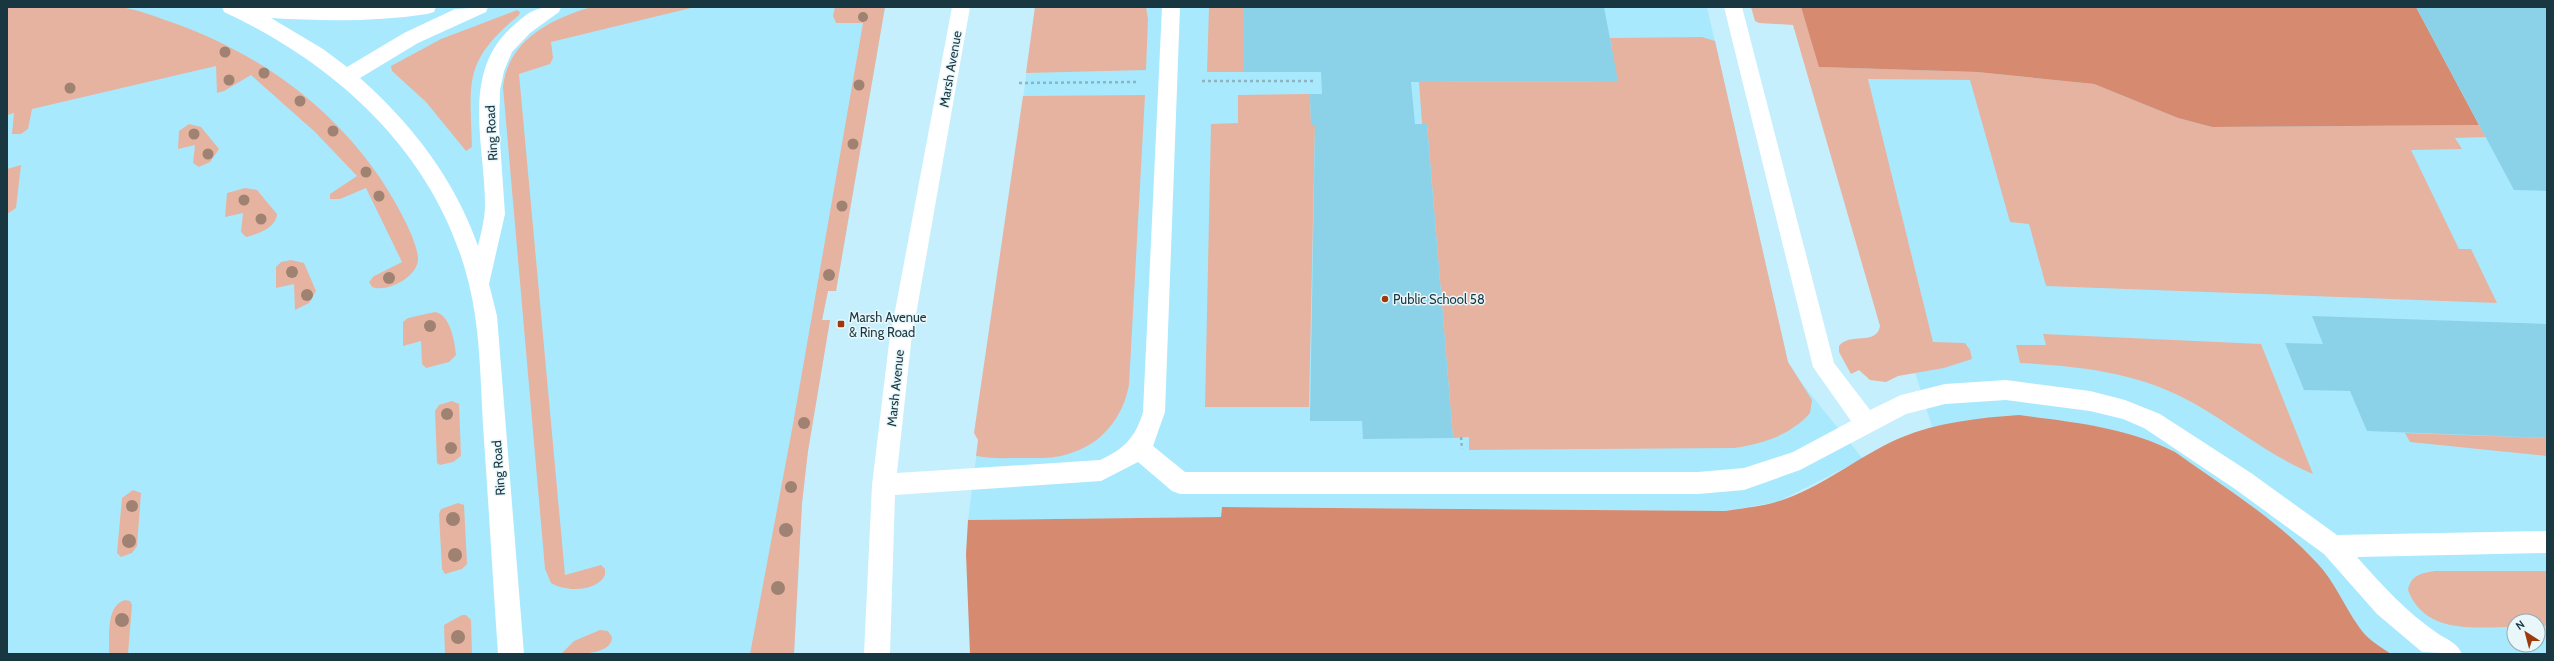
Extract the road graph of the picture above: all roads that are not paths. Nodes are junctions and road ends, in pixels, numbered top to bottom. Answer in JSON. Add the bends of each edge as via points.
{"nodes":[{"id":1,"x":426,"y":7,"type":"edge"},
{"id":2,"x":479,"y":7,"type":"edge"},
{"id":3,"x":552,"y":7,"type":"edge"},
{"id":4,"x":961,"y":7,"type":"edge"},
{"id":5,"x":1171,"y":7,"type":"edge"},
{"id":6,"x":1733,"y":7,"type":"edge"},
{"id":7,"x":232,"y":8,"type":"edge"},
{"id":8,"x":347,"y":77,"type":"junction"},
{"id":9,"x":479,"y":283,"type":"junction"},
{"id":10,"x":1866,"y":422,"type":"junction"},
{"id":11,"x":1138,"y":448,"type":"junction"},
{"id":12,"x":884,"y":485,"type":"junction"},
{"id":13,"x":2547,"y":542,"type":"edge"},
{"id":14,"x":2333,"y":546,"type":"junction"},
{"id":15,"x":511,"y":654,"type":"edge"},
{"id":16,"x":877,"y":654,"type":"edge"},
{"id":17,"x":2449,"y":654,"type":"edge"}],
"edges":[{"from":1,"to":7,"type":"street","name":"Ring Road","via":[[396,13],[343,15]]},
{"from":2,"to":8,"type":"street","via":[[441,21],[396,44]]},
{"from":3,"to":9,"type":"street","name":"Ring Road","via":[[515,36],[501,54],[492,78],[489,99],[495,206]]},
{"from":4,"to":12,"type":"street","name":"Marsh Avenue","via":[[900,343]]},
{"from":5,"to":11,"type":"street","via":[[1154,412],[1150,432]]},
{"from":6,"to":10,"type":"street","via":[[1824,367]]},
{"from":7,"to":8,"type":"street","name":"Ring Road","via":[[300,42]]},
{"from":8,"to":9,"type":"street","name":"Ring Road","via":[[410,142],[447,197]]},
{"from":9,"to":15,"type":"street","name":"Ring Road","via":[[486,316],[491,369]]},
{"from":10,"to":11,"type":"street","via":[[1800,460],[1744,479],[1698,483],[1180,483]]},
{"from":10,"to":14,"type":"street","via":[[1901,405],[1945,394],[2000,389],[2090,401],[2125,410],[2152,421],[2243,481]]},
{"from":11,"to":12,"type":"street","via":[[1122,462],[1101,470]]},
{"from":12,"to":16,"type":"street","name":"Marsh Avenue"},
{"from":13,"to":14,"type":"street"},
{"from":14,"to":17,"type":"street","via":[[2410,631]]}]}
